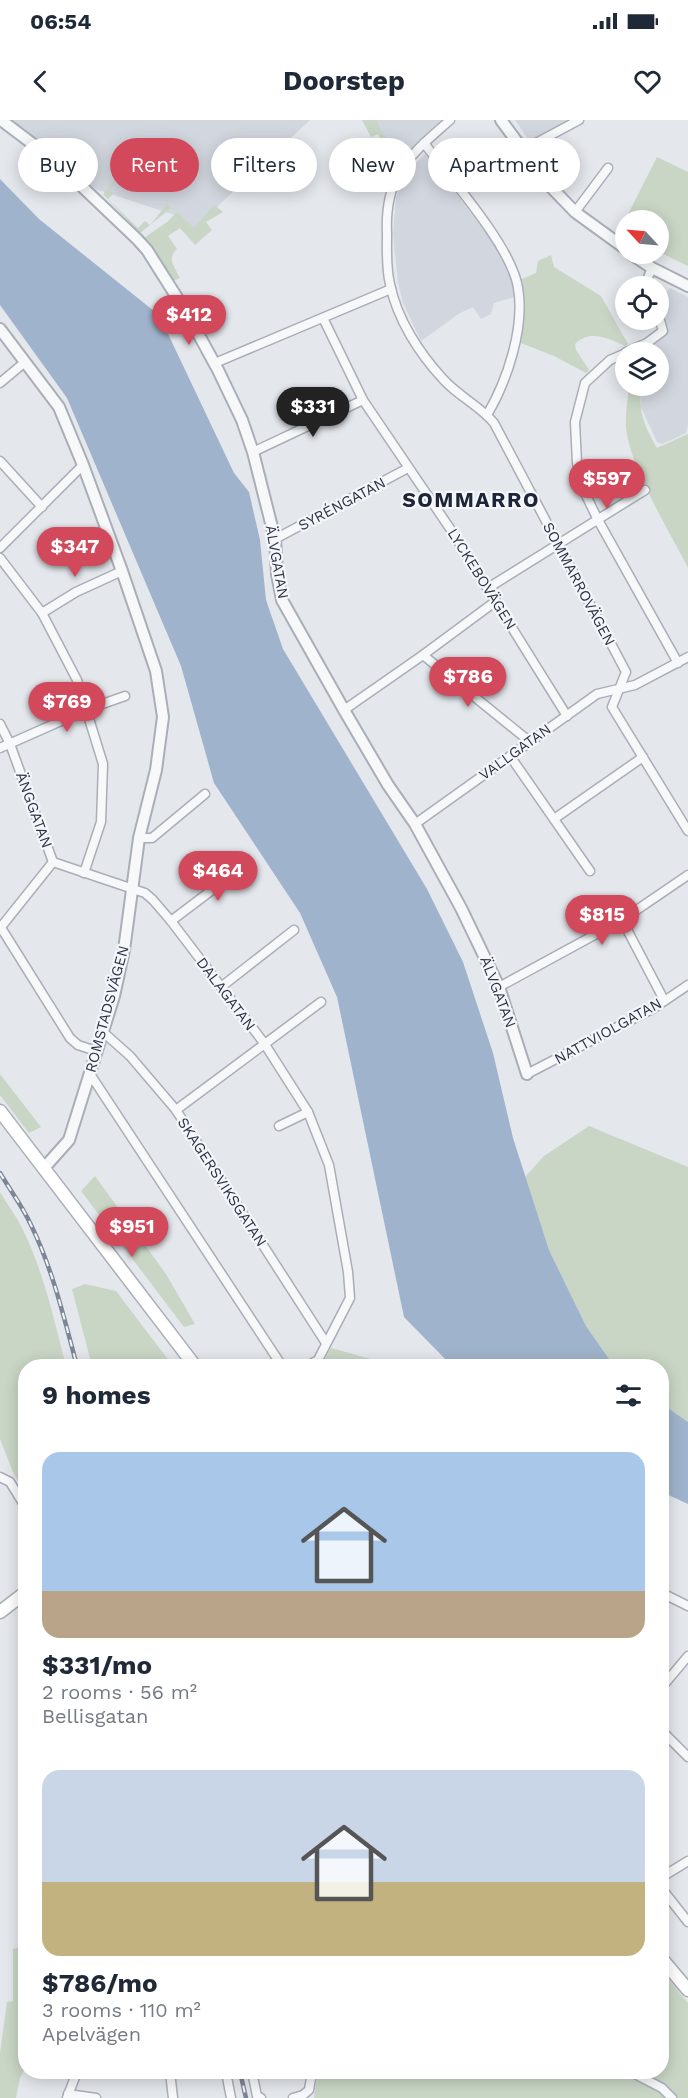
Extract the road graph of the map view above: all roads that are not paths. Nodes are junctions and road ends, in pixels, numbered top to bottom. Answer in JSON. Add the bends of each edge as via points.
{"nodes":[{"id":1,"x":1,"y":120,"type":"edge"},
{"id":2,"x":450,"y":120,"type":"edge"},
{"id":3,"x":501,"y":120,"type":"edge"},
{"id":4,"x":579,"y":120,"type":"edge"},
{"id":5,"x":514,"y":138,"type":"edge"},
{"id":6,"x":545,"y":138,"type":"edge"},
{"id":7,"x":424,"y":143,"type":"junction"},
{"id":8,"x":608,"y":168,"type":"dead end"},
{"id":9,"x":556,"y":192,"type":"edge"},
{"id":10,"x":575,"y":212,"type":"junction"},
{"id":11,"x":615,"y":241,"type":"edge"},
{"id":12,"x":645,"y":264,"type":"edge"},
{"id":13,"x":651,"y":268,"type":"junction"},
{"id":14,"x":648,"y":276,"type":"edge"},
{"id":15,"x":688,"y":286,"type":"edge"},
{"id":16,"x":391,"y":289,"type":"junction"},
{"id":17,"x":323,"y":318,"type":"junction"},
{"id":18,"x":0,"y":329,"type":"edge"},
{"id":19,"x":663,"y":330,"type":"edge"},
{"id":20,"x":648,"y":342,"type":"edge"},
{"id":21,"x":615,"y":358,"type":"edge"},
{"id":22,"x":25,"y":362,"type":"junction"},
{"id":23,"x":215,"y":363,"type":"junction"},
{"id":24,"x":0,"y":383,"type":"edge"},
{"id":25,"x":363,"y":400,"type":"junction"},
{"id":26,"x":487,"y":415,"type":"junction"},
{"id":27,"x":253,"y":452,"type":"junction"},
{"id":28,"x":0,"y":461,"type":"edge"},
{"id":29,"x":83,"y":465,"type":"junction"},
{"id":30,"x":408,"y":468,"type":"junction"},
{"id":31,"x":645,"y":490,"type":"dead end"},
{"id":32,"x":42,"y":507,"type":"junction"},
{"id":33,"x":598,"y":520,"type":"junction"},
{"id":34,"x":275,"y":539,"type":"junction"},
{"id":35,"x":558,"y":545,"type":"junction"},
{"id":36,"x":0,"y":548,"type":"edge"},
{"id":37,"x":0,"y":558,"type":"edge"},
{"id":38,"x":122,"y":571,"type":"junction"},
{"id":39,"x":488,"y":588,"type":"junction"},
{"id":40,"x":496,"y":601,"type":"junction"},
{"id":41,"x":42,"y":613,"type":"junction"},
{"id":42,"x":423,"y":655,"type":"junction"},
{"id":43,"x":688,"y":657,"type":"edge"},
{"id":44,"x":678,"y":663,"type":"junction"},
{"id":45,"x":620,"y":688,"type":"junction"},
{"id":46,"x":125,"y":696,"type":"dead end"},
{"id":47,"x":88,"y":710,"type":"junction"},
{"id":48,"x":344,"y":710,"type":"junction"},
{"id":49,"x":567,"y":716,"type":"junction"},
{"id":50,"x":0,"y":724,"type":"edge"},
{"id":51,"x":529,"y":741,"type":"junction"},
{"id":52,"x":10,"y":744,"type":"junction"},
{"id":53,"x":0,"y":748,"type":"edge"},
{"id":54,"x":510,"y":756,"type":"junction"},
{"id":55,"x":643,"y":757,"type":"junction"},
{"id":56,"x":205,"y":794,"type":"dead end"},
{"id":57,"x":554,"y":819,"type":"junction"},
{"id":58,"x":415,"y":824,"type":"junction"},
{"id":59,"x":688,"y":831,"type":"edge"},
{"id":60,"x":139,"y":838,"type":"junction"},
{"id":61,"x":53,"y":862,"type":"junction"},
{"id":62,"x":249,"y":862,"type":"dead end"},
{"id":63,"x":590,"y":871,"type":"dead end"},
{"id":64,"x":84,"y":873,"type":"junction"},
{"id":65,"x":688,"y":875,"type":"edge"},
{"id":66,"x":131,"y":890,"type":"junction"},
{"id":67,"x":622,"y":920,"type":"junction"},
{"id":68,"x":171,"y":921,"type":"junction"},
{"id":69,"x":1,"y":926,"type":"edge"},
{"id":70,"x":294,"y":930,"type":"dead end"},
{"id":71,"x":688,"y":985,"type":"edge"},
{"id":72,"x":221,"y":987,"type":"junction"},
{"id":73,"x":499,"y":987,"type":"junction"},
{"id":74,"x":664,"y":1000,"type":"junction"},
{"id":75,"x":321,"y":1002,"type":"dead end"},
{"id":76,"x":103,"y":1032,"type":"junction"},
{"id":77,"x":264,"y":1043,"type":"junction"},
{"id":78,"x":96,"y":1051,"type":"junction"},
{"id":79,"x":90,"y":1074,"type":"junction"},
{"id":80,"x":527,"y":1074,"type":"joint"},
{"id":81,"x":176,"y":1110,"type":"junction"},
{"id":82,"x":0,"y":1111,"type":"edge"},
{"id":83,"x":308,"y":1112,"type":"junction"},
{"id":84,"x":279,"y":1126,"type":"dead end"},
{"id":85,"x":44,"y":1168,"type":"junction"},
{"id":86,"x":326,"y":1343,"type":"junction"},
{"id":87,"x":190,"y":1359,"type":"edge"},
{"id":88,"x":277,"y":1359,"type":"edge"},
{"id":89,"x":318,"y":1359,"type":"edge"},
{"id":90,"x":0,"y":1477,"type":"edge"},
{"id":91,"x":18,"y":1495,"type":"edge"},
{"id":92,"x":669,"y":1596,"type":"edge"},
{"id":93,"x":18,"y":1598,"type":"edge"},
{"id":94,"x":688,"y":1606,"type":"edge"},
{"id":95,"x":0,"y":1612,"type":"edge"},
{"id":96,"x":688,"y":1656,"type":"edge"},
{"id":97,"x":669,"y":1679,"type":"edge"},
{"id":98,"x":669,"y":1738,"type":"edge"},
{"id":99,"x":688,"y":1757,"type":"edge"},
{"id":100,"x":688,"y":1861,"type":"edge"},
{"id":101,"x":669,"y":1873,"type":"edge"},
{"id":102,"x":669,"y":1898,"type":"edge"},
{"id":103,"x":688,"y":1922,"type":"edge"},
{"id":104,"x":669,"y":1968,"type":"edge"},
{"id":105,"x":688,"y":1990,"type":"edge"},
{"id":106,"x":74,"y":2079,"type":"edge"},
{"id":107,"x":171,"y":2079,"type":"edge"},
{"id":108,"x":227,"y":2079,"type":"edge"},
{"id":109,"x":253,"y":2079,"type":"edge"},
{"id":110,"x":311,"y":2079,"type":"edge"},
{"id":111,"x":645,"y":2079,"type":"edge"},
{"id":112,"x":68,"y":2096,"type":"edge"},
{"id":113,"x":96,"y":2098,"type":"edge"},
{"id":114,"x":173,"y":2098,"type":"edge"},
{"id":115,"x":231,"y":2098,"type":"edge"},
{"id":116,"x":261,"y":2098,"type":"edge"},
{"id":117,"x":292,"y":2098,"type":"edge"},
{"id":118,"x":672,"y":2098,"type":"edge"}],
"edges":[{"from":1,"to":23,"type":"street","name":"ÄLVGATAN","via":[[54,160],[142,244]]},
{"from":2,"to":7,"type":"street","name":"SOMMARROVÄGEN"},
{"from":3,"to":5,"type":"street"},
{"from":4,"to":6,"type":"street"},
{"from":7,"to":16,"type":"street","name":"SOMMARROVÄGEN","via":[[398,174],[390,196],[386,221]]},
{"from":7,"to":26,"type":"street","via":[[504,251],[518,288],[511,366]]},
{"from":8,"to":10,"type":"street"},
{"from":9,"to":10,"type":"street"},
{"from":10,"to":11,"type":"street"},
{"from":12,"to":13,"type":"street"},
{"from":13,"to":14,"type":"street"},
{"from":13,"to":15,"type":"street"},
{"from":16,"to":17,"type":"street"},
{"from":16,"to":26,"type":"street","name":"SOMMARROVÄGEN","via":[[402,319],[427,360],[443,380]]},
{"from":17,"to":23,"type":"street"},
{"from":17,"to":25,"type":"street","name":"LYCKEBOVÄGEN"},
{"from":18,"to":22,"type":"street","name":"ROMSTADSVÄGEN"},
{"from":19,"to":20,"type":"street"},
{"from":21,"to":33,"type":"street","via":[[585,383],[575,422],[577,463],[584,491]]},
{"from":22,"to":24,"type":"street"},
{"from":22,"to":29,"type":"street","name":"ROMSTADSVÄGEN","via":[[59,407]]},
{"from":23,"to":27,"type":"street","name":"ÄLVGATAN"},
{"from":25,"to":27,"type":"street"},
{"from":25,"to":30,"type":"street","name":"LYCKEBOVÄGEN"},
{"from":26,"to":35,"type":"street","name":"SOMMARROVÄGEN"},
{"from":27,"to":34,"type":"street","name":"ÄLVGATAN"},
{"from":28,"to":32,"type":"street"},
{"from":29,"to":32,"type":"street"},
{"from":29,"to":38,"type":"street","name":"ROMSTADSVÄGEN"},
{"from":30,"to":34,"type":"street","name":"SYRÉNGATAN"},
{"from":30,"to":39,"type":"street","name":"LYCKEBOVÄGEN"},
{"from":31,"to":33,"type":"street"},
{"from":32,"to":36,"type":"street"},
{"from":33,"to":35,"type":"street"},
{"from":33,"to":44,"type":"street"},
{"from":34,"to":48,"type":"street","name":"ÄLVGATAN","via":[[282,600]]},
{"from":35,"to":39,"type":"street"},
{"from":35,"to":45,"type":"street","name":"SOMMARROVÄGEN","via":[[626,672]]},
{"from":37,"to":41,"type":"street"},
{"from":38,"to":41,"type":"street"},
{"from":38,"to":60,"type":"street","name":"ROMSTADSVÄGEN","via":[[156,671],[163,717],[156,770]]},
{"from":39,"to":40,"type":"street","name":"LYCKEBOVÄGEN"},
{"from":40,"to":42,"type":"street"},
{"from":40,"to":49,"type":"street","name":"LYCKEBOVÄGEN"},
{"from":41,"to":47,"type":"street"},
{"from":42,"to":48,"type":"street"},
{"from":42,"to":51,"type":"street"},
{"from":43,"to":44,"type":"street","name":"VALLGATAN"},
{"from":44,"to":45,"type":"street","name":"VALLGATAN","via":[[635,685]]},
{"from":45,"to":49,"type":"street","name":"VALLGATAN","via":[[597,694]]},
{"from":45,"to":55,"type":"street","name":"SOMMARROVÄGEN","via":[[612,707]]},
{"from":46,"to":47,"type":"street"},
{"from":47,"to":52,"type":"street"},
{"from":47,"to":64,"type":"street","via":[[103,764],[101,822]]},
{"from":48,"to":58,"type":"street","name":"ÄLVGATAN"},
{"from":49,"to":51,"type":"street","name":"VALLGATAN"},
{"from":50,"to":52,"type":"street","name":"ÄNGGATAN"},
{"from":51,"to":54,"type":"street","name":"VALLGATAN"},
{"from":52,"to":53,"type":"street"},
{"from":52,"to":61,"type":"street","name":"ÄNGGATAN"},
{"from":54,"to":57,"type":"street"},
{"from":54,"to":58,"type":"street","name":"VALLGATAN"},
{"from":55,"to":57,"type":"street"},
{"from":55,"to":59,"type":"street","name":"SOMMARROVÄGEN"},
{"from":56,"to":60,"type":"street","via":[[152,838]]},
{"from":57,"to":63,"type":"street"},
{"from":58,"to":73,"type":"street","name":"ÄLVGATAN"},
{"from":60,"to":66,"type":"street","name":"ROMSTADSVÄGEN"},
{"from":61,"to":64,"type":"street","name":"DALAGATAN"},
{"from":61,"to":69,"type":"street"},
{"from":62,"to":68,"type":"street"},
{"from":64,"to":66,"type":"street","name":"DALAGATAN"},
{"from":65,"to":67,"type":"street"},
{"from":66,"to":68,"type":"street","name":"DALAGATAN","via":[[145,893]]},
{"from":66,"to":76,"type":"street","name":"ROMSTADSVÄGEN","via":[[124,950]]},
{"from":67,"to":73,"type":"street"},
{"from":67,"to":74,"type":"street"},
{"from":68,"to":72,"type":"street","name":"DALAGATAN"},
{"from":69,"to":78,"type":"street","via":[[70,1038]]},
{"from":70,"to":72,"type":"street"},
{"from":71,"to":74,"type":"street","name":"NATTVIOLGATAN"},
{"from":72,"to":77,"type":"street","name":"DALAGATAN"},
{"from":73,"to":80,"type":"street","name":"ÄLVGATAN"},
{"from":74,"to":80,"type":"street","name":"NATTVIOLGATAN"},
{"from":75,"to":77,"type":"street"},
{"from":76,"to":78,"type":"street","name":"ROMSTADSVÄGEN"},
{"from":76,"to":81,"type":"street","name":"SKAGERSVIKSGATAN","via":[[130,1056]]},
{"from":77,"to":81,"type":"street"},
{"from":77,"to":83,"type":"street","name":"DALAGATAN"},
{"from":78,"to":79,"type":"street","name":"ROMSTADSVÄGEN"},
{"from":79,"to":85,"type":"street","name":"ROMSTADSVÄGEN","via":[[69,1140]]},
{"from":79,"to":88,"type":"street"},
{"from":81,"to":86,"type":"street","name":"SKAGERSVIKSGATAN"},
{"from":82,"to":85,"type":"main road"},
{"from":83,"to":84,"type":"street"},
{"from":83,"to":86,"type":"street","name":"DALAGATAN","via":[[329,1166],[348,1272],[350,1298]]},
{"from":85,"to":87,"type":"main road"},
{"from":86,"to":89,"type":"street","name":"DALAGATAN"},
{"from":90,"to":91,"type":"street","via":[[10,1482]]},
{"from":92,"to":94,"type":"street"},
{"from":93,"to":95,"type":"main road"},
{"from":96,"to":97,"type":"street"},
{"from":98,"to":99,"type":"street"},
{"from":100,"to":101,"type":"street"},
{"from":102,"to":103,"type":"street"},
{"from":104,"to":105,"type":"main road"},
{"from":106,"to":112,"type":"street"},
{"from":107,"to":114,"type":"street"},
{"from":108,"to":115,"type":"street"},
{"from":109,"to":116,"type":"street"},
{"from":110,"to":117,"type":"street","via":[[309,2090]]},
{"from":111,"to":118,"type":"street"},
{"from":112,"to":113,"type":"street"}]}
